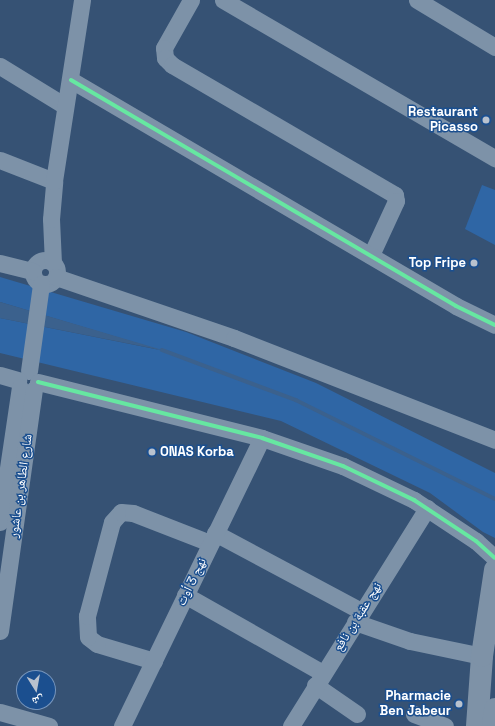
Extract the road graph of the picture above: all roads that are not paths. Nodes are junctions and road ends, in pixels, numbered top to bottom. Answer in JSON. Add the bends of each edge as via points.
{"nodes":[{"id":1,"x":82,"y":0,"type":"edge"},
{"id":2,"x":191,"y":0,"type":"edge"},
{"id":3,"x":223,"y":0,"type":"edge"},
{"id":4,"x":417,"y":0,"type":"edge"},
{"id":5,"x":495,"y":47,"type":"edge"},
{"id":6,"x":0,"y":66,"type":"edge"},
{"id":7,"x":71,"y":80,"type":"junction"},
{"id":8,"x":65,"y":106,"type":"junction"},
{"id":9,"x":495,"y":158,"type":"edge"},
{"id":10,"x":0,"y":160,"type":"edge"},
{"id":11,"x":54,"y":180,"type":"junction"},
{"id":12,"x":371,"y":255,"type":"junction"},
{"id":13,"x":0,"y":263,"type":"edge"},
{"id":14,"x":44,"y":274,"type":"junction"},
{"id":15,"x":495,"y":325,"type":"edge"},
{"id":16,"x":0,"y":375,"type":"edge"},
{"id":17,"x":28,"y":379,"type":"junction"},
{"id":18,"x":262,"y":438,"type":"junction"},
{"id":19,"x":495,"y":440,"type":"edge"},
{"id":20,"x":427,"y":508,"type":"junction"},
{"id":21,"x":0,"y":522,"type":"edge"},
{"id":22,"x":212,"y":538,"type":"junction"},
{"id":23,"x":495,"y":558,"type":"edge"},
{"id":24,"x":495,"y":570,"type":"edge"},
{"id":25,"x":185,"y":595,"type":"junction"},
{"id":26,"x":358,"y":616,"type":"junction"},
{"id":27,"x":0,"y":631,"type":"edge"},
{"id":28,"x":482,"y":656,"type":"junction"},
{"id":29,"x":154,"y":661,"type":"junction"},
{"id":30,"x":319,"y":679,"type":"junction"},
{"id":31,"x":495,"y":708,"type":"edge"},
{"id":32,"x":0,"y":712,"type":"edge"},
{"id":33,"x":357,"y":714,"type":"dead end"},
{"id":34,"x":414,"y":714,"type":"dead end"},
{"id":35,"x":49,"y":726,"type":"edge"},
{"id":36,"x":122,"y":726,"type":"edge"},
{"id":37,"x":290,"y":726,"type":"edge"},
{"id":38,"x":445,"y":726,"type":"edge"},
{"id":39,"x":477,"y":726,"type":"edge"},
{"id":40,"x":493,"y":726,"type":"edge"}],
"edges":[{"from":1,"to":7,"type":"street"},
{"from":2,"to":12,"type":"street","via":[[164,48],[165,58],[172,65],[395,195],[396,201]]},
{"from":3,"to":9,"type":"street"},
{"from":4,"to":5,"type":"street"},
{"from":6,"to":8,"type":"street"},
{"from":7,"to":8,"type":"street"},
{"from":7,"to":12,"type":"street"},
{"from":8,"to":11,"type":"street"},
{"from":10,"to":11,"type":"street"},
{"from":11,"to":14,"type":"street"},
{"from":12,"to":15,"type":"street","via":[[456,306]]},
{"from":13,"to":14,"type":"street"},
{"from":14,"to":17,"type":"street"},
{"from":14,"to":19,"type":"street","via":[[234,338]]},
{"from":16,"to":17,"type":"street"},
{"from":17,"to":18,"type":"street"},
{"from":17,"to":21,"type":"street","name":"شارع الطاهر بن عاشور"},
{"from":17,"to":27,"type":"street","name":"شارع الطاهر بن عاشور"},
{"from":18,"to":20,"type":"street","via":[[343,466]]},
{"from":18,"to":22,"type":"street","name":"نهج 3 أوت"},
{"from":20,"to":23,"type":"street","via":[[476,541]]},
{"from":20,"to":26,"type":"street","name":"نهج عقبة بن نافع"},
{"from":22,"to":25,"type":"street","name":"نهج 3 أوت"},
{"from":22,"to":26,"type":"street"},
{"from":22,"to":29,"type":"street","via":[[133,513],[121,512],[112,522],[87,616],[88,637],[97,644]]},
{"from":24,"to":28,"type":"highway"},
{"from":25,"to":29,"type":"street","name":"نهج 3 أوت"},
{"from":25,"to":30,"type":"street"},
{"from":26,"to":28,"type":"street","via":[[410,641]]},
{"from":26,"to":30,"type":"street","name":"نهج عقبة بن نافع"},
{"from":28,"to":39,"type":"highway"},
{"from":29,"to":36,"type":"street","name":"نهج 3 أوت"},
{"from":30,"to":33,"type":"street"},
{"from":30,"to":37,"type":"street","name":"نهج عقبة بن نافع"},
{"from":31,"to":40,"type":"highway"},
{"from":32,"to":35,"type":"street"},
{"from":34,"to":38,"type":"street"}]}
